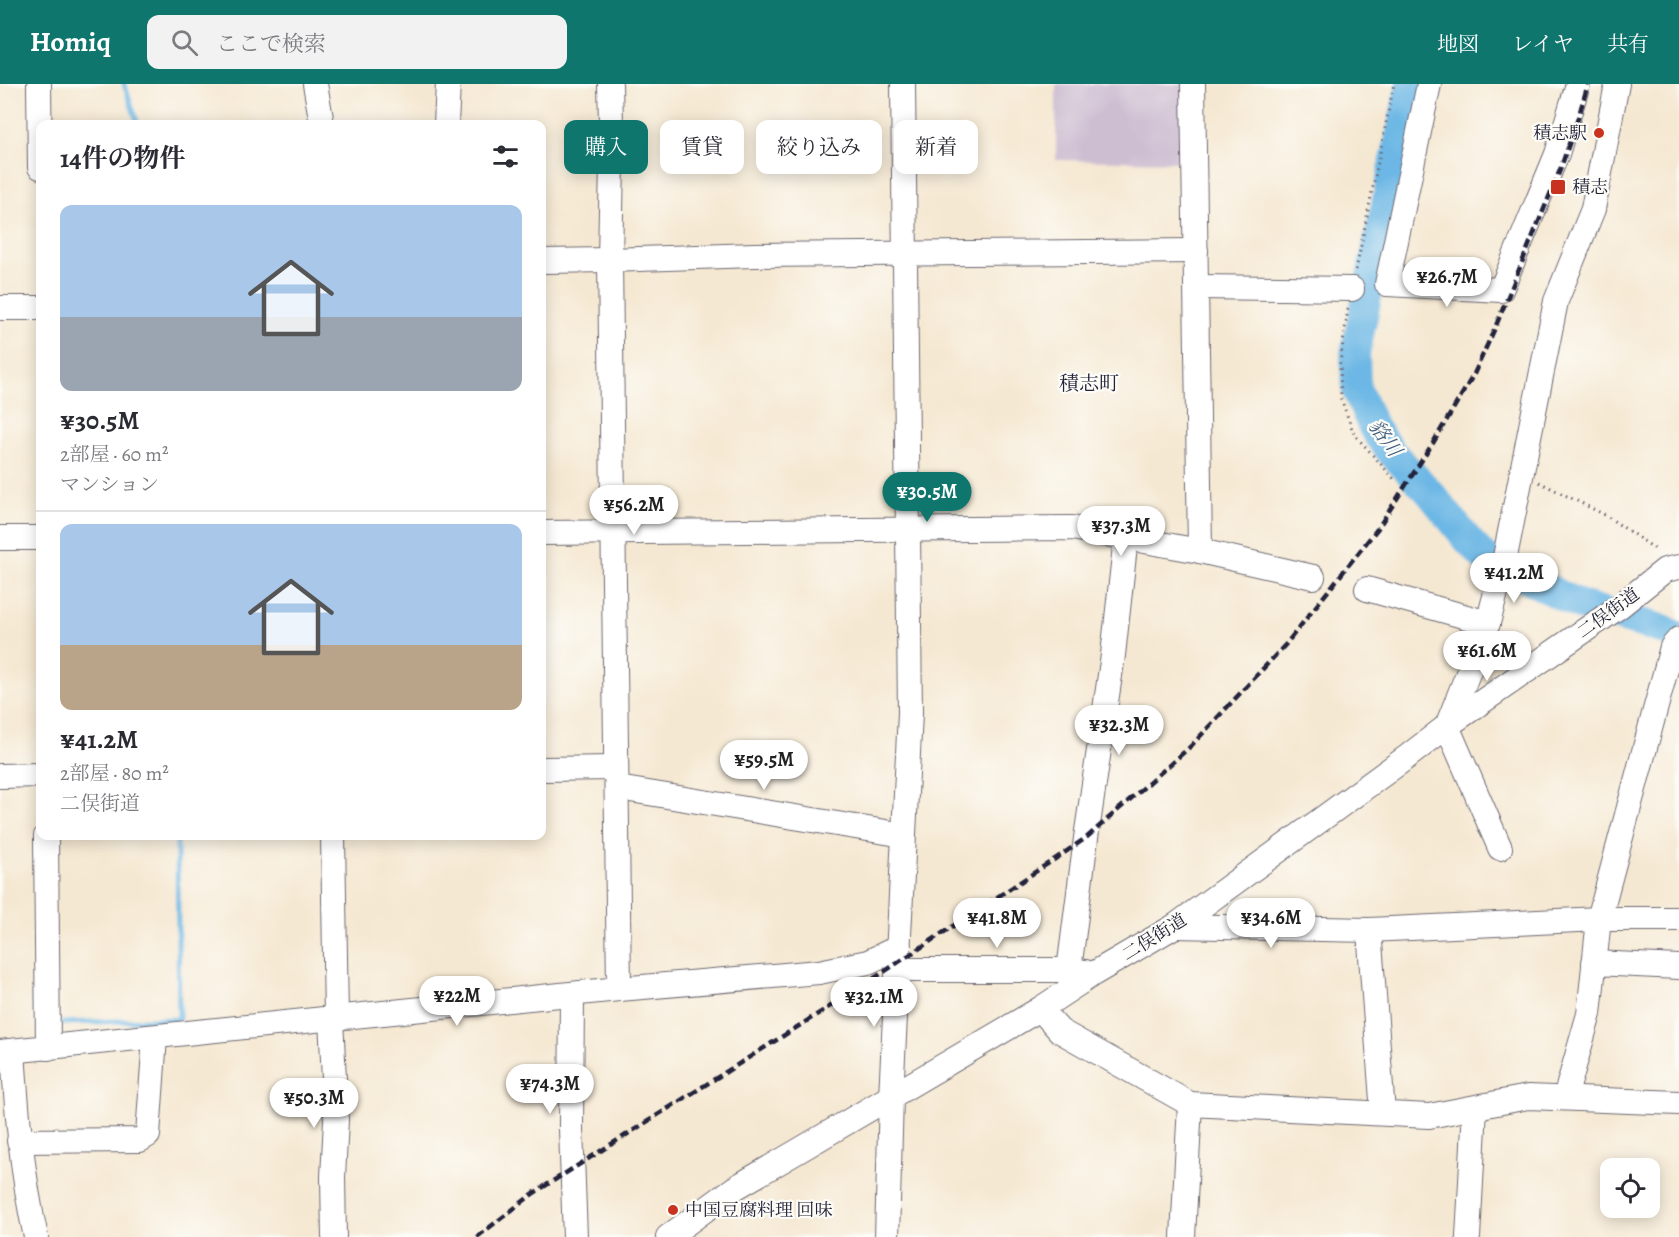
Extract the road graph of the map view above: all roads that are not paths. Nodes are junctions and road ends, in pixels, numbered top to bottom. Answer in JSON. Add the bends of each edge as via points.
{"nodes":[{"id":1,"x":39,"y":84,"type":"edge"},
{"id":2,"x":315,"y":84,"type":"edge"},
{"id":3,"x":448,"y":84,"type":"edge"},
{"id":4,"x":610,"y":84,"type":"edge"},
{"id":5,"x":903,"y":84,"type":"edge"},
{"id":6,"x":1193,"y":84,"type":"edge"},
{"id":7,"x":1429,"y":84,"type":"edge"},
{"id":8,"x":1578,"y":84,"type":"edge"},
{"id":9,"x":1617,"y":84,"type":"edge"},
{"id":10,"x":39,"y":120,"type":"edge"},
{"id":11,"x":321,"y":120,"type":"edge"},
{"id":12,"x":446,"y":120,"type":"edge"},
{"id":13,"x":1196,"y":251,"type":"junction"},
{"id":14,"x":905,"y":253,"type":"junction"},
{"id":15,"x":610,"y":260,"type":"junction"},
{"id":16,"x":546,"y":261,"type":"edge"},
{"id":17,"x":1197,"y":287,"type":"junction"},
{"id":18,"x":1352,"y":289,"type":"dead end"},
{"id":19,"x":0,"y":308,"type":"edge"},
{"id":20,"x":36,"y":308,"type":"edge"},
{"id":21,"x":906,"y":529,"type":"junction"},
{"id":22,"x":613,"y":532,"type":"junction"},
{"id":23,"x":546,"y":533,"type":"edge"},
{"id":24,"x":1126,"y":537,"type":"junction"},
{"id":25,"x":0,"y":538,"type":"edge"},
{"id":26,"x":36,"y":538,"type":"edge"},
{"id":27,"x":1200,"y":551,"type":"junction"},
{"id":28,"x":1670,"y":560,"type":"edge"},
{"id":29,"x":1313,"y":577,"type":"dead end"},
{"id":30,"x":1367,"y":588,"type":"dead end"},
{"id":31,"x":1488,"y":623,"type":"junction"},
{"id":32,"x":1676,"y":643,"type":"edge"},
{"id":33,"x":1447,"y":726,"type":"junction"},
{"id":34,"x":546,"y":769,"type":"edge"},
{"id":35,"x":36,"y":775,"type":"edge"},
{"id":36,"x":0,"y":776,"type":"edge"},
{"id":37,"x":617,"y":778,"type":"junction"},
{"id":38,"x":904,"y":836,"type":"junction"},
{"id":39,"x":46,"y":840,"type":"edge"},
{"id":40,"x":333,"y":840,"type":"edge"},
{"id":41,"x":1500,"y":848,"type":"dead end"},
{"id":42,"x":1599,"y":919,"type":"junction"},
{"id":43,"x":1679,"y":919,"type":"edge"},
{"id":44,"x":1175,"y":926,"type":"junction"},
{"id":45,"x":1369,"y":930,"type":"junction"},
{"id":46,"x":898,"y":958,"type":"junction"},
{"id":47,"x":1594,"y":963,"type":"junction"},
{"id":48,"x":1679,"y":967,"type":"edge"},
{"id":49,"x":1069,"y":970,"type":"junction"},
{"id":50,"x":1093,"y":974,"type":"junction"},
{"id":51,"x":619,"y":989,"type":"junction"},
{"id":52,"x":572,"y":994,"type":"junction"},
{"id":53,"x":1040,"y":1010,"type":"junction"},
{"id":54,"x":334,"y":1019,"type":"junction"},
{"id":55,"x":154,"y":1037,"type":"junction"},
{"id":56,"x":48,"y":1048,"type":"junction"},
{"id":57,"x":7,"y":1052,"type":"edge"},
{"id":58,"x":891,"y":1097,"type":"junction"},
{"id":59,"x":1565,"y":1098,"type":"junction"},
{"id":60,"x":1679,"y":1103,"type":"edge"},
{"id":61,"x":1190,"y":1104,"type":"junction"},
{"id":62,"x":1475,"y":1108,"type":"junction"},
{"id":63,"x":1383,"y":1113,"type":"junction"},
{"id":64,"x":19,"y":1142,"type":"junction"},
{"id":65,"x":36,"y":1237,"type":"edge"},
{"id":66,"x":334,"y":1237,"type":"edge"},
{"id":67,"x":574,"y":1237,"type":"edge"},
{"id":68,"x":668,"y":1237,"type":"edge"},
{"id":69,"x":887,"y":1237,"type":"edge"},
{"id":70,"x":1183,"y":1237,"type":"edge"},
{"id":71,"x":1468,"y":1237,"type":"edge"}],
"edges":[{"from":1,"to":10,"type":"street"},
{"from":2,"to":11,"type":"street"},
{"from":3,"to":12,"type":"street"},
{"from":4,"to":15,"type":"street"},
{"from":5,"to":14,"type":"street"},
{"from":6,"to":13,"type":"street"},
{"from":7,"to":8,"type":"street","via":[[1388,284],[1501,290],[1557,154]]},
{"from":9,"to":31,"type":"street","via":[[1593,209],[1556,301]]},
{"from":13,"to":14,"type":"street"},
{"from":13,"to":17,"type":"street"},
{"from":14,"to":15,"type":"street"},
{"from":14,"to":21,"type":"street"},
{"from":15,"to":16,"type":"street"},
{"from":15,"to":22,"type":"street"},
{"from":17,"to":18,"type":"street"},
{"from":17,"to":27,"type":"street"},
{"from":19,"to":20,"type":"street"},
{"from":21,"to":22,"type":"street"},
{"from":21,"to":24,"type":"street","via":[[1072,528]]},
{"from":21,"to":38,"type":"street","via":[[910,713]]},
{"from":22,"to":23,"type":"street"},
{"from":22,"to":37,"type":"street"},
{"from":24,"to":27,"type":"street"},
{"from":24,"to":49,"type":"street"},
{"from":25,"to":26,"type":"street"},
{"from":27,"to":29,"type":"street"},
{"from":28,"to":33,"type":"street","name":"二俣街道","via":[[1665,570],[1620,606]]},
{"from":30,"to":31,"type":"street"},
{"from":31,"to":33,"type":"street"},
{"from":32,"to":42,"type":"street"},
{"from":33,"to":41,"type":"street"},
{"from":33,"to":44,"type":"street","name":"二俣街道"},
{"from":34,"to":37,"type":"street"},
{"from":35,"to":36,"type":"street"},
{"from":37,"to":38,"type":"street"},
{"from":37,"to":51,"type":"street"},
{"from":38,"to":46,"type":"street"},
{"from":39,"to":56,"type":"street"},
{"from":40,"to":54,"type":"street"},
{"from":42,"to":43,"type":"street"},
{"from":42,"to":45,"type":"street"},
{"from":42,"to":47,"type":"street"},
{"from":44,"to":45,"type":"street"},
{"from":44,"to":50,"type":"street","name":"二俣街道"},
{"from":45,"to":63,"type":"street"},
{"from":46,"to":49,"type":"street"},
{"from":46,"to":51,"type":"street","via":[[819,972]]},
{"from":46,"to":58,"type":"street"},
{"from":47,"to":48,"type":"street"},
{"from":47,"to":59,"type":"street","via":[[1589,1014]]},
{"from":49,"to":50,"type":"street"},
{"from":50,"to":53,"type":"street","name":"二俣街道"},
{"from":51,"to":52,"type":"street"},
{"from":52,"to":54,"type":"street"},
{"from":52,"to":67,"type":"street"},
{"from":53,"to":58,"type":"street","name":"二俣街道"},
{"from":53,"to":61,"type":"street","via":[[1060,1031]]},
{"from":54,"to":55,"type":"street"},
{"from":54,"to":66,"type":"street"},
{"from":55,"to":56,"type":"street"},
{"from":55,"to":64,"type":"street","via":[[148,1135],[140,1140]]},
{"from":56,"to":57,"type":"street"},
{"from":57,"to":64,"type":"street"},
{"from":58,"to":68,"type":"street","name":"二俣街道","via":[[735,1188]]},
{"from":58,"to":69,"type":"street"},
{"from":59,"to":60,"type":"street"},
{"from":59,"to":62,"type":"street","via":[[1528,1097]]},
{"from":61,"to":63,"type":"street"},
{"from":61,"to":70,"type":"street"},
{"from":62,"to":63,"type":"street","via":[[1429,1116]]},
{"from":62,"to":71,"type":"street"},
{"from":64,"to":65,"type":"street"}]}
